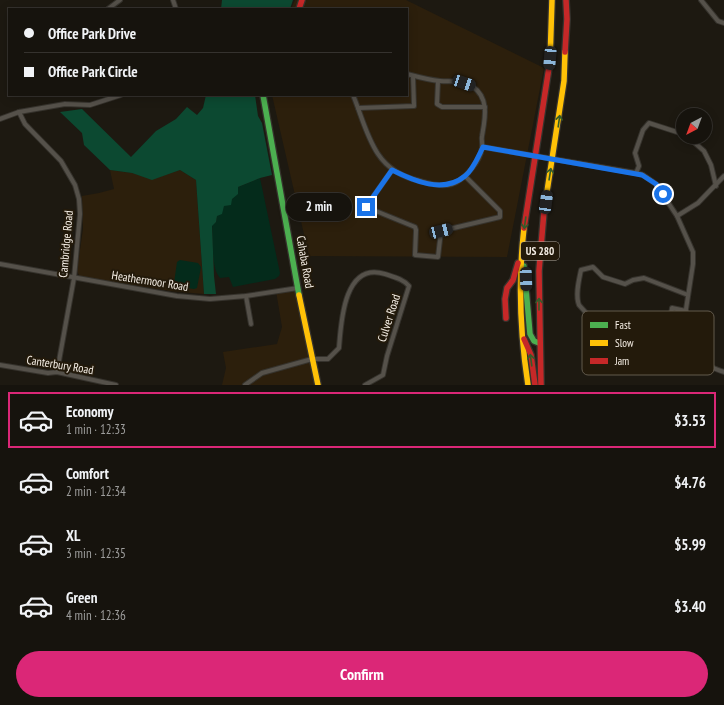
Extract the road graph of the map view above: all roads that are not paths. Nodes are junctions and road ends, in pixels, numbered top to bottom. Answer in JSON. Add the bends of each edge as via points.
{"nodes":[{"id":1,"x":120,"y":0,"type":"edge"},
{"id":2,"x":552,"y":0,"type":"edge"},
{"id":3,"x":566,"y":0,"type":"edge"},
{"id":4,"x":701,"y":0,"type":"edge"},
{"id":5,"x":109,"y":8,"type":"edge"},
{"id":6,"x":724,"y":23,"type":"edge"},
{"id":7,"x":408,"y":74,"type":"edge"},
{"id":8,"x":413,"y":76,"type":"junction"},
{"id":9,"x":438,"y":80,"type":"junction"},
{"id":10,"x":118,"y":96,"type":"edge"},
{"id":11,"x":263,"y":96,"type":"edge"},
{"id":12,"x":353,"y":96,"type":"edge"},
{"id":13,"x":485,"y":107,"type":"junction"},
{"id":14,"x":358,"y":108,"type":"junction"},
{"id":15,"x":19,"y":112,"type":"junction"},
{"id":16,"x":0,"y":119,"type":"edge"},
{"id":17,"x":676,"y":132,"type":"edge"},
{"id":18,"x":696,"y":144,"type":"edge"},
{"id":19,"x":483,"y":147,"type":"junction"},
{"id":20,"x":535,"y":157,"type":"junction"},
{"id":21,"x":553,"y":160,"type":"junction"},
{"id":22,"x":392,"y":170,"type":"junction"},
{"id":23,"x":636,"y":173,"type":"junction"},
{"id":24,"x":465,"y":176,"type":"junction"},
{"id":25,"x":724,"y":176,"type":"edge"},
{"id":26,"x":716,"y":186,"type":"junction"},
{"id":27,"x":677,"y":216,"type":"junction"},
{"id":28,"x":522,"y":254,"type":"junction"},
{"id":29,"x":0,"y":264,"type":"edge"},
{"id":30,"x":74,"y":278,"type":"junction"},
{"id":31,"x":298,"y":288,"type":"junction"},
{"id":32,"x":688,"y":295,"type":"junction"},
{"id":33,"x":246,"y":296,"type":"junction"},
{"id":34,"x":584,"y":311,"type":"edge"},
{"id":35,"x":672,"y":311,"type":"edge"},
{"id":36,"x":686,"y":311,"type":"joint"},
{"id":37,"x":506,"y":318,"type":"dead end"},
{"id":38,"x":251,"y":324,"type":"dead end"},
{"id":39,"x":522,"y":338,"type":"junction"},
{"id":40,"x":539,"y":343,"type":"junction"},
{"id":41,"x":312,"y":359,"type":"junction"},
{"id":42,"x":0,"y":365,"type":"edge"},
{"id":43,"x":714,"y":368,"type":"edge"},
{"id":44,"x":57,"y":372,"type":"junction"},
{"id":45,"x":724,"y":372,"type":"edge"},
{"id":46,"x":116,"y":385,"type":"edge"},
{"id":47,"x":245,"y":385,"type":"edge"},
{"id":48,"x":318,"y":385,"type":"edge"},
{"id":49,"x":365,"y":385,"type":"edge"},
{"id":50,"x":528,"y":385,"type":"edge"},
{"id":51,"x":535,"y":385,"type":"edge"},
{"id":52,"x":541,"y":385,"type":"edge"}],
"edges":[{"from":1,"to":5,"type":"street"},
{"from":2,"to":20,"type":"main road","number":"US 280","via":[[547,81]]},
{"from":21,"to":3,"type":"main road","number":"US 280","one_way":true,"via":[[566,64]]},
{"from":4,"to":6,"type":"street","via":[[718,21]]},
{"from":7,"to":8,"type":"street"},
{"from":8,"to":9,"type":"street"},
{"from":8,"to":14,"type":"street","via":[[414,106]]},
{"from":9,"to":13,"type":"street","via":[[472,86],[483,98]]},
{"from":9,"to":13,"type":"street","via":[[437,104],[442,107]]},
{"from":10,"to":15,"type":"street","via":[[90,105],[65,104]]},
{"from":11,"to":31,"type":"main road","name":"Cahaba Road"},
{"from":12,"to":14,"type":"street"},
{"from":13,"to":19,"type":"street"},
{"from":14,"to":22,"type":"street","via":[[378,154]]},
{"from":15,"to":16,"type":"street"},
{"from":15,"to":30,"type":"street","name":"Cambridge Road","via":[[25,124],[61,161],[75,185],[80,214]]},
{"from":17,"to":23,"type":"street","via":[[650,123],[643,130],[635,153],[639,166]]},
{"from":18,"to":26,"type":"street","via":[[704,151],[711,165]]},
{"from":19,"to":20,"type":"street"},
{"from":19,"to":24,"type":"street","via":[[472,169]]},
{"from":20,"to":21,"type":"street"},
{"from":20,"to":28,"type":"main road","number":"US 280","one_way":true},
{"from":21,"to":23,"type":"street"},
{"from":40,"to":21,"type":"main road","number":"US 280","one_way":true,"via":[[540,246]]},
{"from":22,"to":24,"type":"street","via":[[410,179],[439,186],[453,183]]},
{"from":22,"to":24,"type":"street","via":[[366,207],[415,227],[415,254],[438,257],[441,231],[500,217],[500,211]]},
{"from":23,"to":27,"type":"street","via":[[656,184]]},
{"from":25,"to":26,"type":"street"},
{"from":26,"to":27,"type":"street"},
{"from":27,"to":32,"type":"street","via":[[693,252],[694,264]]},
{"from":28,"to":37,"type":"main road","via":[[513,280],[507,288]]},
{"from":28,"to":39,"type":"main road","number":"US 280"},
{"from":28,"to":40,"type":"main road","via":[[530,334],[534,341]]},
{"from":29,"to":30,"type":"street","name":"Heathermoor Road"},
{"from":30,"to":33,"type":"street","name":"Heathermoor Road","via":[[177,296],[210,299]]},
{"from":30,"to":44,"type":"street","name":"Cambridge Road"},
{"from":31,"to":33,"type":"street","name":"Heathermoor Road"},
{"from":31,"to":41,"type":"main road","name":"Cahaba Road"},
{"from":32,"to":34,"type":"street","via":[[644,278],[625,284],[603,277],[593,267],[582,270],[579,278],[577,300]]},
{"from":32,"to":36,"type":"street"},
{"from":33,"to":38,"type":"street"},
{"from":35,"to":36,"type":"street","via":[[672,308]]},
{"from":39,"to":50,"type":"main road","number":"US 280"},
{"from":51,"to":39,"type":"main road","one_way":true,"via":[[528,345]]},
{"from":40,"to":52,"type":"main road","number":"US 280"},
{"from":41,"to":47,"type":"street","name":"Culver Road","via":[[262,373]]},
{"from":41,"to":48,"type":"main road","name":"Cahaba Road"},
{"from":41,"to":49,"type":"street","name":"Culver Road","via":[[328,359],[339,348],[345,301],[361,276],[368,272],[379,272],[405,281],[409,286],[383,375]]},
{"from":42,"to":44,"type":"street","name":"Canterbury Road","via":[[48,373]]},
{"from":43,"to":45,"type":"street"},
{"from":44,"to":46,"type":"street","name":"Canterbury Road"}]}
